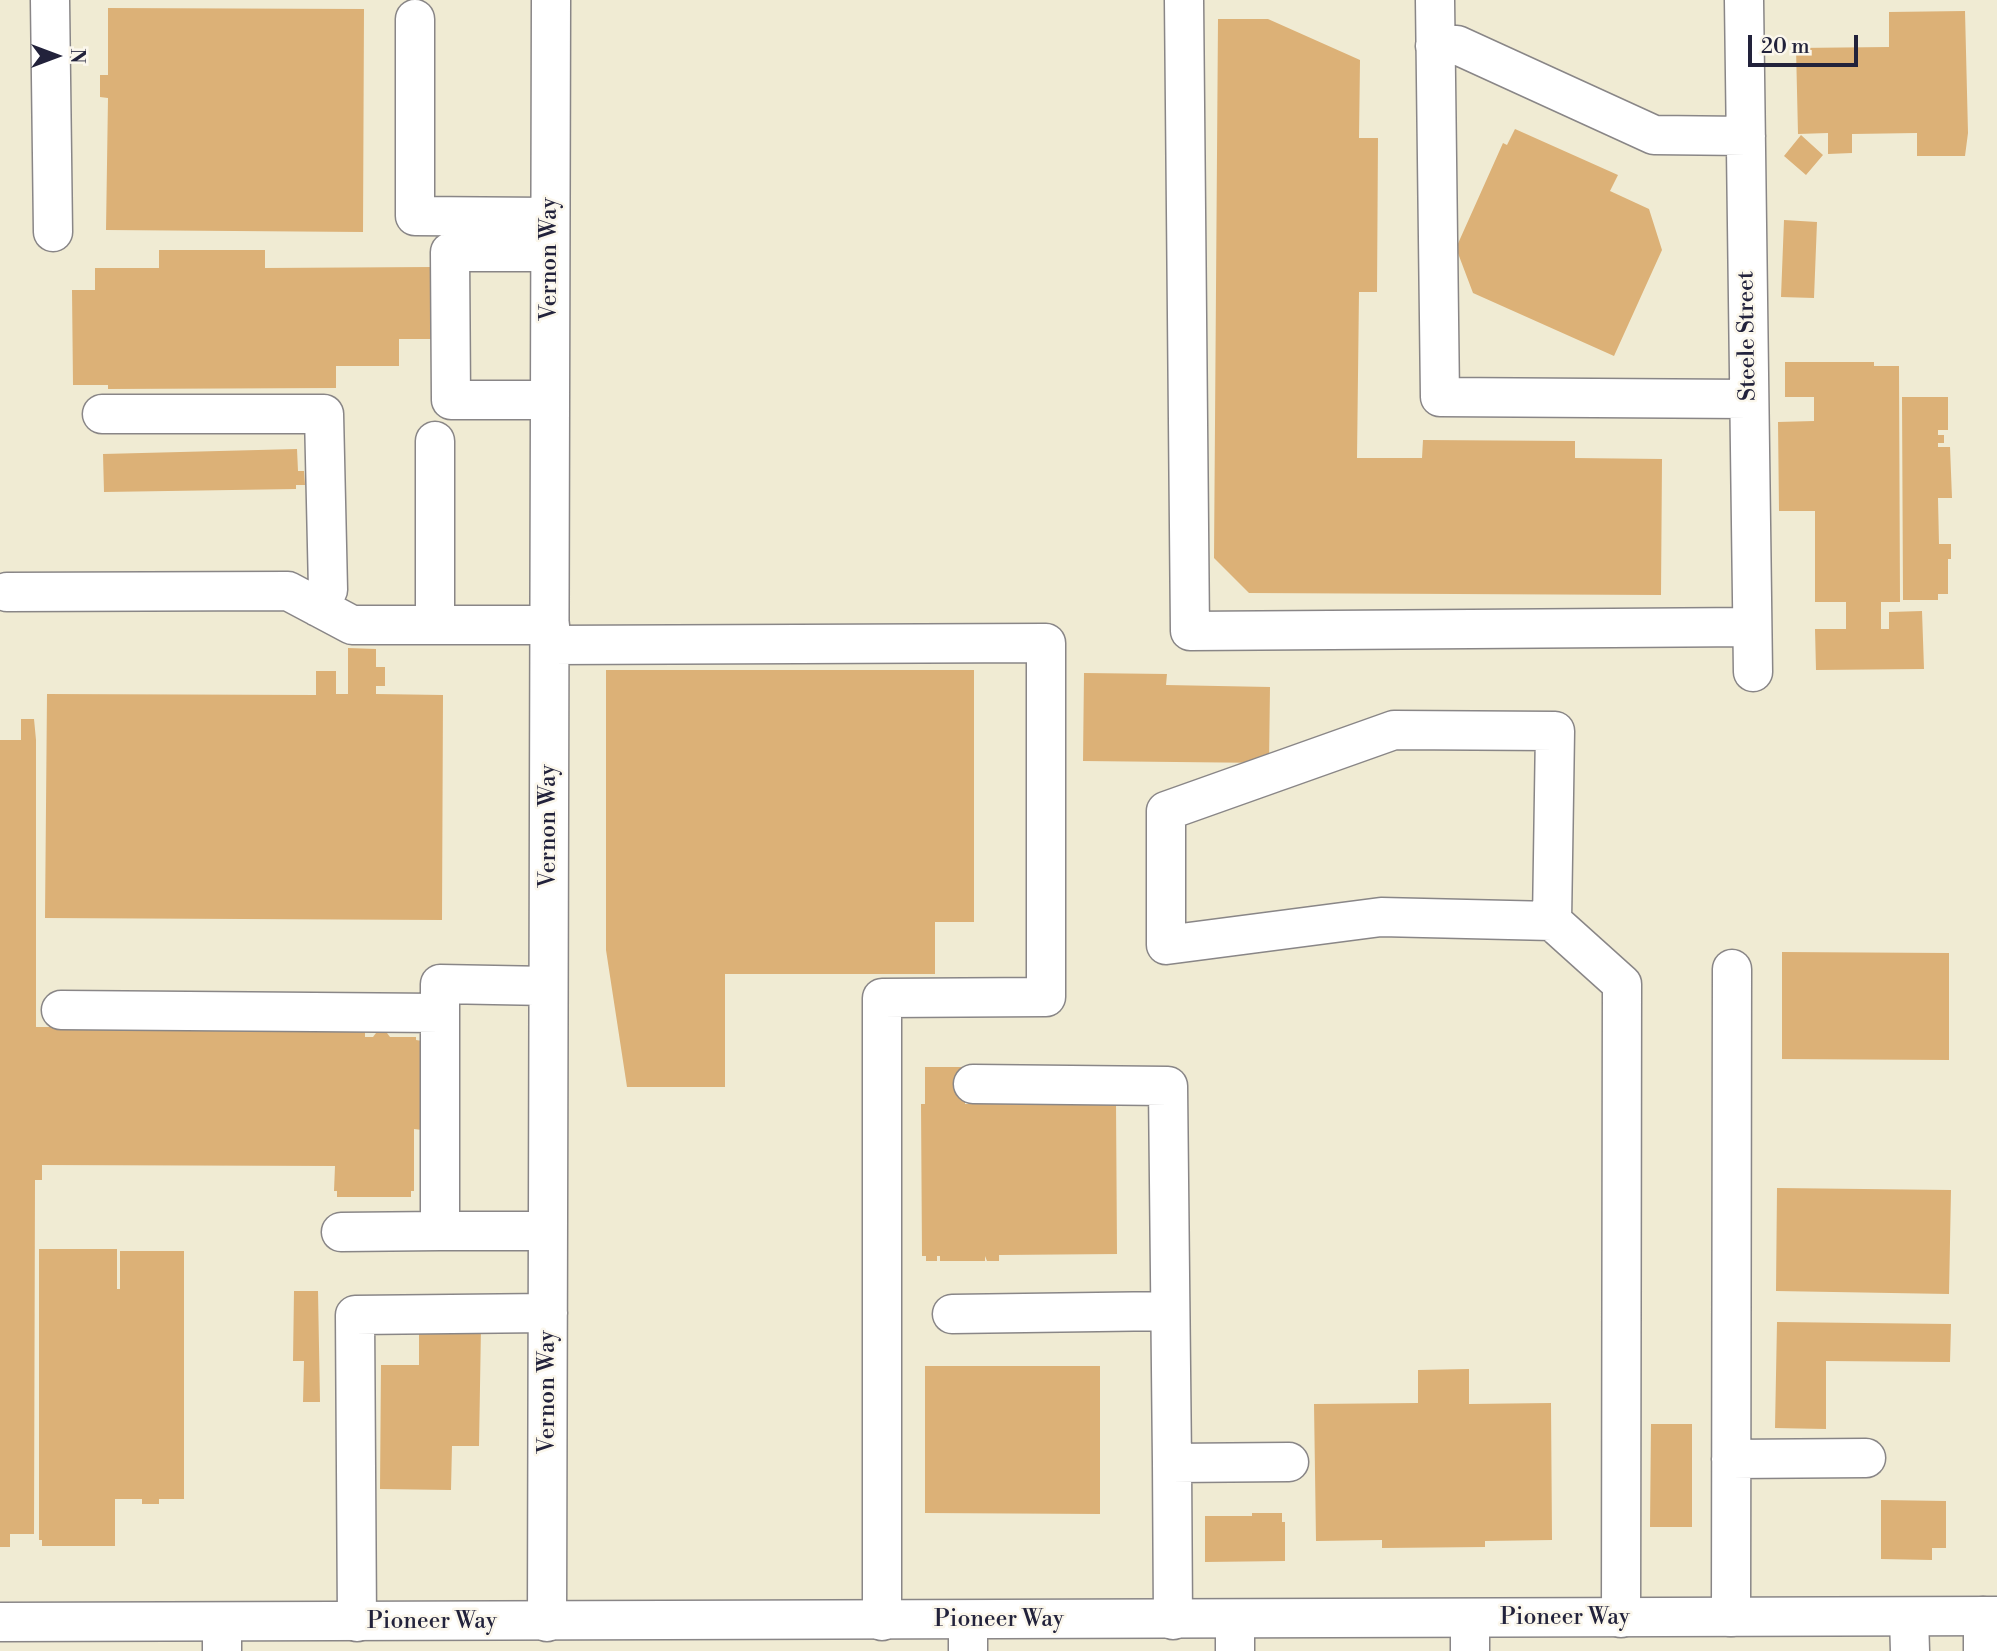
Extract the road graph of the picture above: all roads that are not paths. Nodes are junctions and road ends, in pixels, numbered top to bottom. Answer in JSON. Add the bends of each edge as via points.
{"nodes":[{"id":1,"x":50,"y":0,"type":"edge"},
{"id":2,"x":551,"y":0,"type":"edge"},
{"id":3,"x":1184,"y":0,"type":"edge"},
{"id":4,"x":1435,"y":0,"type":"edge"},
{"id":5,"x":1744,"y":0,"type":"edge"},
{"id":6,"x":415,"y":19,"type":"dead end"},
{"id":7,"x":1436,"y":46,"type":"junction"},
{"id":8,"x":1746,"y":136,"type":"junction"},
{"id":9,"x":53,"y":232,"type":"dead end"},
{"id":10,"x":550,"y":234,"type":"junction"},
{"id":11,"x":1749,"y":398,"type":"junction"},
{"id":12,"x":550,"y":400,"type":"junction"},
{"id":13,"x":102,"y":414,"type":"dead end"},
{"id":14,"x":435,"y":441,"type":"dead end"},
{"id":15,"x":7,"y":592,"type":"dead end"},
{"id":16,"x":318,"y":607,"type":"junction"},
{"id":17,"x":435,"y":625,"type":"junction"},
{"id":18,"x":1752,"y":628,"type":"junction"},
{"id":19,"x":550,"y":635,"type":"junction"},
{"id":20,"x":1753,"y":672,"type":"dead end"},
{"id":21,"x":1552,"y":921,"type":"junction"},
{"id":22,"x":1732,"y":969,"type":"dead end"},
{"id":23,"x":548,"y":986,"type":"junction"},
{"id":24,"x":61,"y":1010,"type":"dead end"},
{"id":25,"x":440,"y":1013,"type":"junction"},
{"id":26,"x":973,"y":1084,"type":"dead end"},
{"id":27,"x":440,"y":1231,"type":"junction"},
{"id":28,"x":548,"y":1231,"type":"junction"},
{"id":29,"x":341,"y":1232,"type":"dead end"},
{"id":30,"x":1170,"y":1311,"type":"junction"},
{"id":31,"x":548,"y":1313,"type":"junction"},
{"id":32,"x":952,"y":1314,"type":"dead end"},
{"id":33,"x":1866,"y":1458,"type":"dead end"},
{"id":34,"x":1731,"y":1459,"type":"junction"},
{"id":35,"x":1289,"y":1462,"type":"dead end"},
{"id":36,"x":1172,"y":1463,"type":"junction"},
{"id":37,"x":1620,"y":1618,"type":"junction"},
{"id":38,"x":1731,"y":1618,"type":"junction"},
{"id":39,"x":1173,"y":1620,"type":"junction"},
{"id":40,"x":881,"y":1621,"type":"junction"},
{"id":41,"x":0,"y":1622,"type":"edge"},
{"id":42,"x":356,"y":1622,"type":"junction"},
{"id":43,"x":1988,"y":1628,"type":"edge"},
{"id":44,"x":1910,"y":1634,"type":"edge"},
{"id":45,"x":1235,"y":1635,"type":"edge"},
{"id":46,"x":1471,"y":1635,"type":"edge"},
{"id":47,"x":968,"y":1636,"type":"edge"},
{"id":48,"x":222,"y":1637,"type":"edge"},
{"id":49,"x":547,"y":1637,"type":"edge"}],
"edges":[{"from":1,"to":9,"type":"street"},
{"from":2,"to":10,"type":"street","name":"Vernon Way"},
{"from":3,"to":18,"type":"street","via":[[1189,631]]},
{"from":4,"to":7,"type":"street"},
{"from":5,"to":8,"type":"street","name":"Steele Street"},
{"from":6,"to":10,"type":"street","via":[[415,216]]},
{"from":7,"to":8,"type":"street","via":[[1457,45],[1654,135]]},
{"from":7,"to":11,"type":"street","via":[[1440,397]]},
{"from":8,"to":11,"type":"street","name":"Steele Street"},
{"from":10,"to":12,"type":"street","name":"Vernon Way"},
{"from":10,"to":12,"type":"street","via":[[450,252],[451,400]]},
{"from":11,"to":18,"type":"street","name":"Steele Street"},
{"from":12,"to":19,"type":"street","name":"Vernon Way"},
{"from":13,"to":16,"type":"street","via":[[324,414],[328,590]]},
{"from":14,"to":17,"type":"street"},
{"from":15,"to":16,"type":"street","via":[[288,591]]},
{"from":16,"to":17,"type":"street","via":[[352,625]]},
{"from":17,"to":19,"type":"street"},
{"from":18,"to":20,"type":"street","name":"Steele Street"},
{"from":19,"to":23,"type":"street","name":"Vernon Way"},
{"from":19,"to":40,"type":"street","via":[[1046,643],[1046,997],[882,998]]},
{"from":21,"to":21,"type":"street","via":[[1381,917],[1166,945],[1166,811],[1394,730],[1555,731]]},
{"from":21,"to":37,"type":"street","via":[[1622,984]]},
{"from":22,"to":34,"type":"street"},
{"from":23,"to":25,"type":"street","via":[[440,984]]},
{"from":23,"to":28,"type":"street","name":"Vernon Way"},
{"from":24,"to":25,"type":"street"},
{"from":25,"to":27,"type":"street"},
{"from":26,"to":30,"type":"street","via":[[1168,1086]]},
{"from":27,"to":28,"type":"street"},
{"from":27,"to":29,"type":"street"},
{"from":28,"to":31,"type":"street","name":"Vernon Way"},
{"from":30,"to":32,"type":"street"},
{"from":30,"to":36,"type":"street"},
{"from":31,"to":42,"type":"street","via":[[355,1315]]},
{"from":31,"to":49,"type":"street","name":"Vernon Way"},
{"from":33,"to":34,"type":"street"},
{"from":34,"to":38,"type":"street"},
{"from":35,"to":36,"type":"street"},
{"from":36,"to":39,"type":"street"},
{"from":37,"to":38,"type":"street","name":"Pioneer Way"},
{"from":37,"to":46,"type":"street","name":"Pioneer Way"},
{"from":38,"to":44,"type":"street","name":"Pioneer Way"},
{"from":39,"to":45,"type":"street","name":"Pioneer Way"},
{"from":39,"to":47,"type":"street","name":"Pioneer Way"},
{"from":40,"to":47,"type":"street","name":"Pioneer Way"},
{"from":40,"to":49,"type":"street","name":"Pioneer Way"},
{"from":41,"to":48,"type":"street","name":"Pioneer Way"},
{"from":42,"to":48,"type":"street","name":"Pioneer Way"},
{"from":42,"to":49,"type":"street","name":"Pioneer Way"},
{"from":43,"to":44,"type":"street","name":"Pioneer Way"},
{"from":45,"to":46,"type":"street","name":"Pioneer Way"}]}
